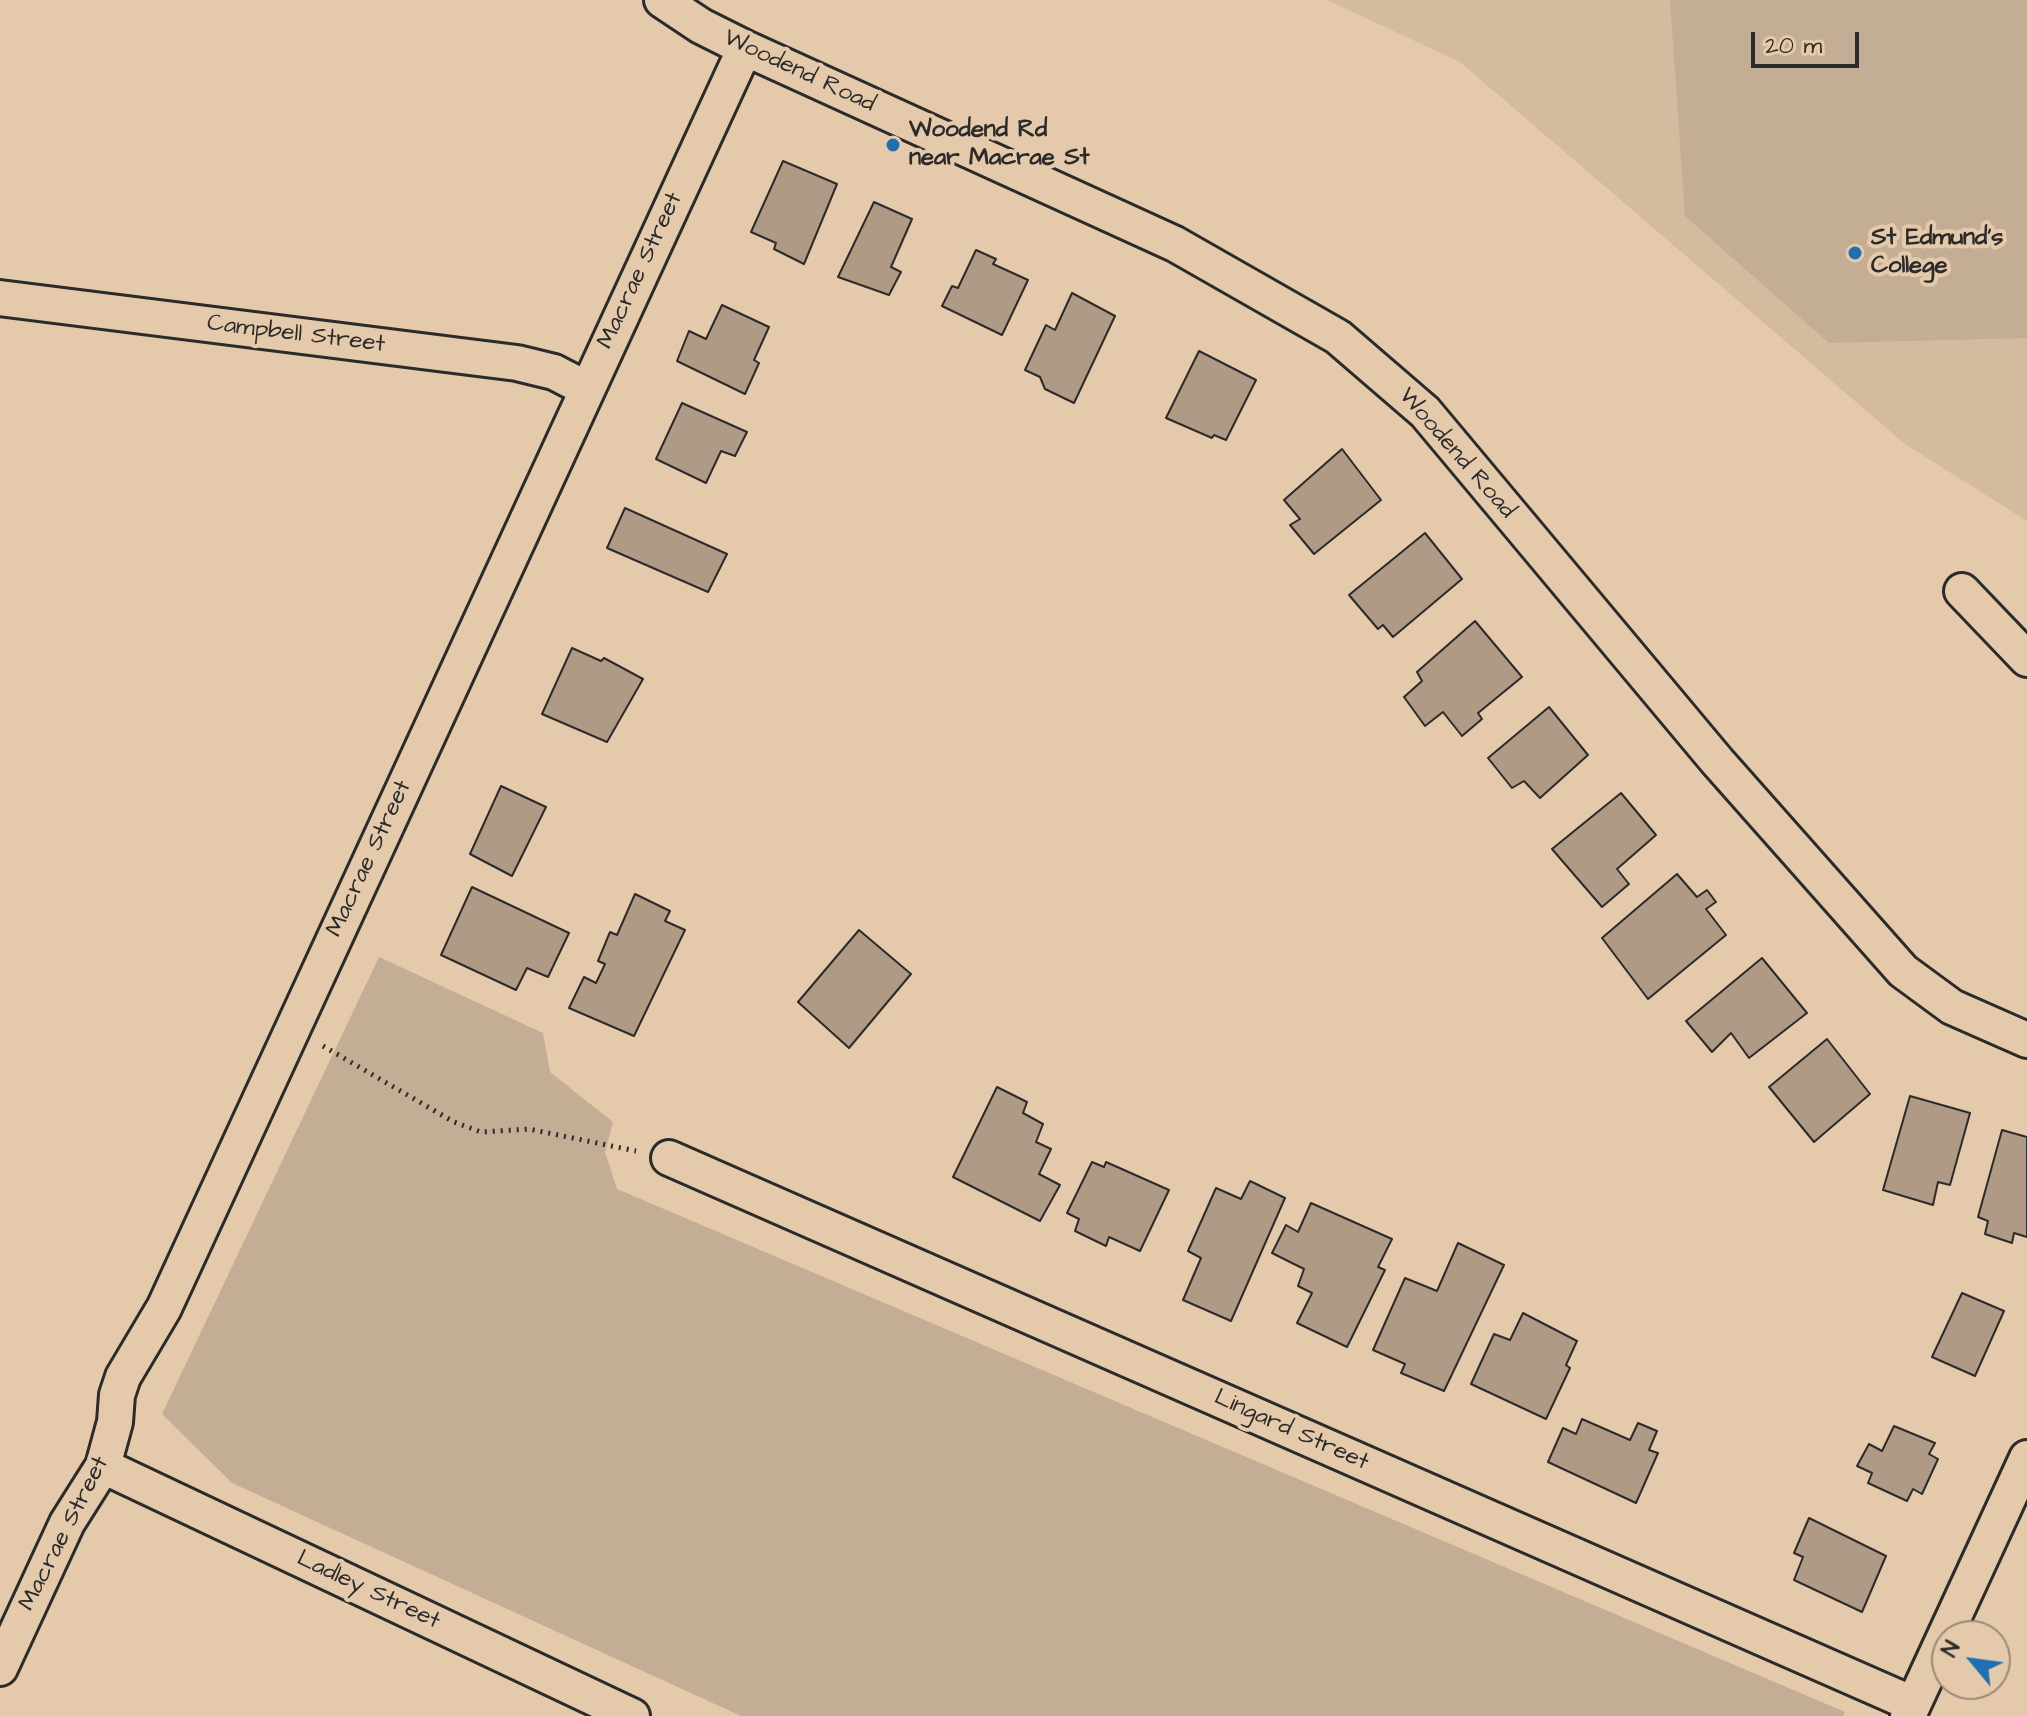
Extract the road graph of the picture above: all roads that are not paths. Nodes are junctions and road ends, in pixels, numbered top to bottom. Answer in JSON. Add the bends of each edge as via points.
{"nodes":[{"id":1,"x":662,"y":0,"type":"edge"},
{"id":2,"x":745,"y":48,"type":"junction"},
{"id":3,"x":0,"y":298,"type":"edge"},
{"id":4,"x":587,"y":389,"type":"junction"},
{"id":5,"x":1962,"y":591,"type":"dead end"},
{"id":6,"x":2027,"y":659,"type":"edge"},
{"id":7,"x":2027,"y":1040,"type":"edge"},
{"id":8,"x":669,"y":1158,"type":"road end"},
{"id":9,"x":2027,"y":1458,"type":"edge"},
{"id":10,"x":103,"y":1466,"type":"junction"},
{"id":11,"x":0,"y":1668,"type":"edge"},
{"id":12,"x":1911,"y":1710,"type":"edge"},
{"id":13,"x":632,"y":1716,"type":"edge"}],
"edges":[{"from":1,"to":2,"type":"street","name":"Woodend Road"},
{"from":2,"to":4,"type":"street","name":"Macrae Street"},
{"from":2,"to":7,"type":"street","name":"Woodend Road","via":[[1175,244],[1338,337],[1425,412],[1717,761],[1903,971],[1952,1007]]},
{"from":3,"to":4,"type":"street","name":"Campbell Street","via":[[517,363],[554,372]]},
{"from":4,"to":10,"type":"street","name":"Macrae Street","via":[[164,1308],[123,1377]]},
{"from":5,"to":6,"type":"street"},
{"from":8,"to":12,"type":"street","name":"Lingard Street"},
{"from":9,"to":12,"type":"street"},
{"from":10,"to":11,"type":"street","name":"Macrae Street","via":[[67,1523]]},
{"from":10,"to":13,"type":"street","name":"Ladley Street"}]}
